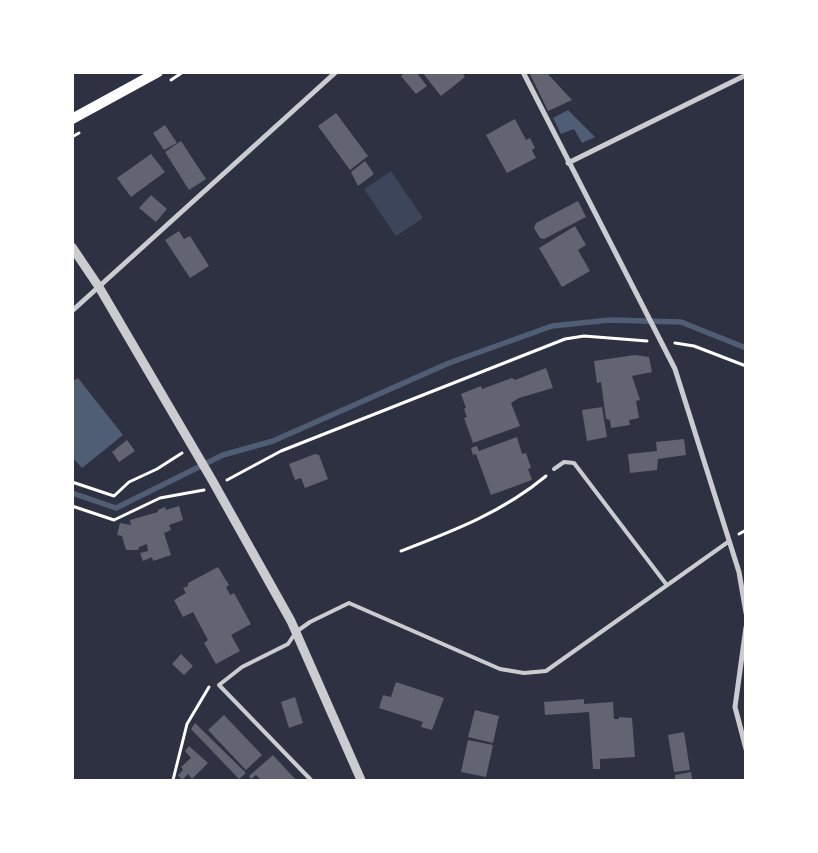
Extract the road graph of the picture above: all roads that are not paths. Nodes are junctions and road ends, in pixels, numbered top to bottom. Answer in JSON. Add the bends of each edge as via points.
{"nodes":[{"id":1,"x":158,"y":72,"type":"edge"},
{"id":2,"x":336,"y":72,"type":"edge"},
{"id":3,"x":523,"y":72,"type":"edge"},
{"id":4,"x":746,"y":75,"type":"edge"},
{"id":5,"x":72,"y":120,"type":"edge"},
{"id":6,"x":568,"y":164,"type":"junction"},
{"id":7,"x":72,"y":247,"type":"edge"},
{"id":8,"x":99,"y":287,"type":"junction"},
{"id":9,"x":72,"y":311,"type":"edge"},
{"id":10,"x":554,"y":469,"type":"road end"},
{"id":11,"x":728,"y":542,"type":"junction"},
{"id":12,"x":666,"y":584,"type":"junction"},
{"id":13,"x":746,"y":613,"type":"edge"},
{"id":14,"x":746,"y":627,"type":"edge"},
{"id":15,"x":296,"y":632,"type":"junction"},
{"id":16,"x":746,"y":749,"type":"edge"},
{"id":17,"x":311,"y":780,"type":"edge"},
{"id":18,"x":361,"y":780,"type":"edge"}],
"edges":[{"from":1,"to":5,"type":"main road"},
{"from":2,"to":8,"type":"street"},
{"from":3,"to":6,"type":"street"},
{"from":4,"to":6,"type":"street"},
{"from":6,"to":11,"type":"street","via":[[675,369]]},
{"from":7,"to":8,"type":"street"},
{"from":8,"to":9,"type":"street"},
{"from":8,"to":15,"type":"street"},
{"from":10,"to":12,"type":"lane","via":[[564,462],[574,464]]},
{"from":11,"to":12,"type":"lane"},
{"from":11,"to":13,"type":"street","via":[[739,572]]},
{"from":12,"to":15,"type":"lane","via":[[546,670],[524,673],[500,669],[349,604]]},
{"from":14,"to":16,"type":"street","via":[[735,707]]},
{"from":15,"to":17,"type":"lane","via":[[288,644],[242,667],[219,685]]},
{"from":15,"to":18,"type":"street"}]}
